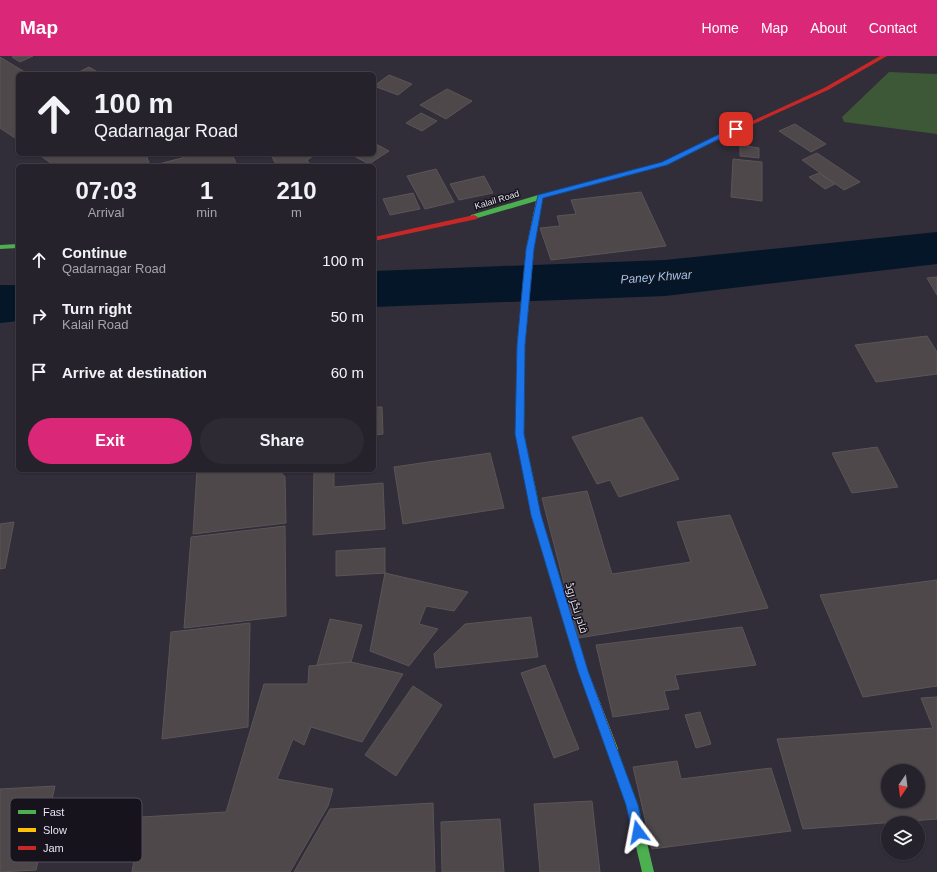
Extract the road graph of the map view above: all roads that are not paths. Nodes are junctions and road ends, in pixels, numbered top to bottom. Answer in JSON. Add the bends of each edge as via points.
{"nodes":[{"id":1,"x":884,"y":56,"type":"edge"},
{"id":2,"x":540,"y":197,"type":"junction"},
{"id":3,"x":376,"y":239,"type":"edge"},
{"id":4,"x":16,"y":246,"type":"edge"},
{"id":5,"x":0,"y":247,"type":"edge"},
{"id":6,"x":648,"y":872,"type":"edge"}],
"edges":[{"from":1,"to":2,"type":"main road","name":"Kalail Road","via":[[826,89],[665,164]]},
{"from":2,"to":3,"type":"main road","name":"Kalail Road","via":[[475,217]]},
{"from":2,"to":6,"type":"main road","name":"قادر نگر روڈ","via":[[530,249],[521,345],[520,434],[536,515],[583,671],[632,805]]},
{"from":4,"to":5,"type":"main road"}]}
